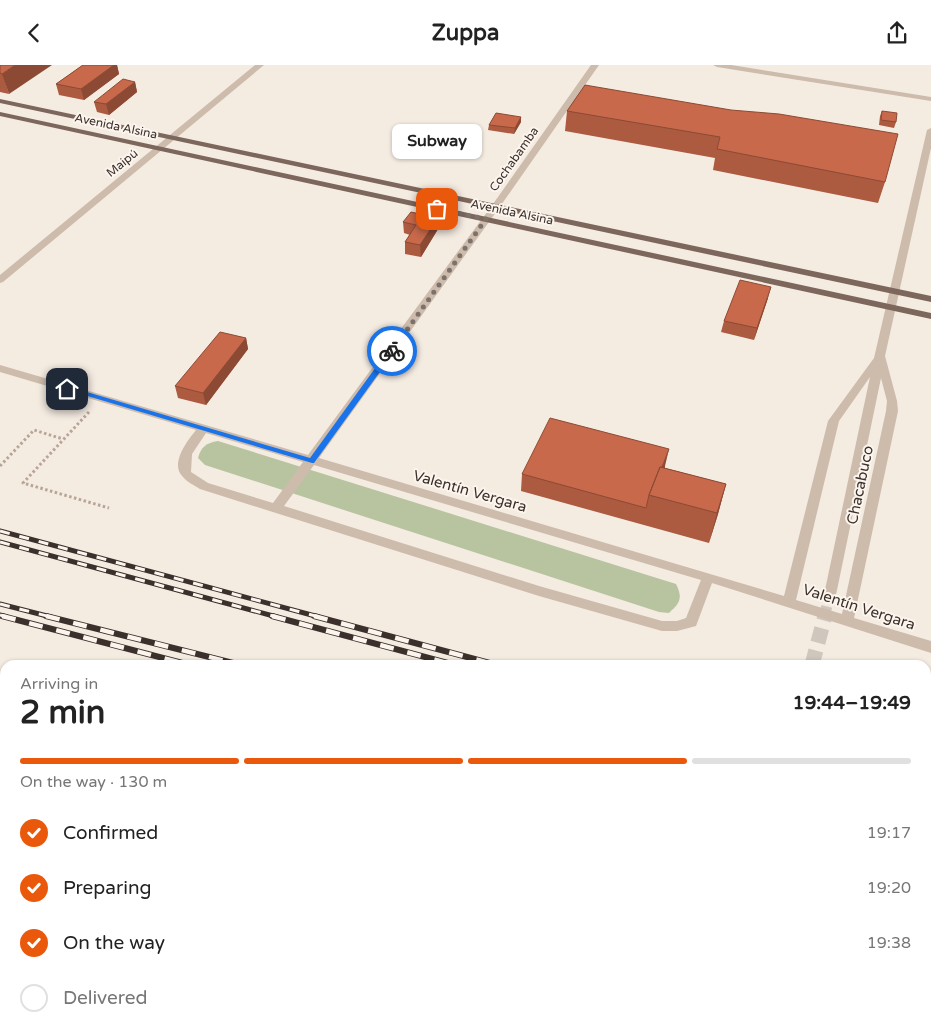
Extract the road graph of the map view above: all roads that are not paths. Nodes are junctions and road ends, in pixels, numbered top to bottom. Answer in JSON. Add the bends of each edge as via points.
{"nodes":[{"id":1,"x":260,"y":65,"type":"edge"},
{"id":2,"x":595,"y":65,"type":"edge"},
{"id":3,"x":717,"y":65,"type":"edge"},
{"id":4,"x":931,"y":99,"type":"edge"},
{"id":5,"x":0,"y":101,"type":"edge"},
{"id":6,"x":0,"y":114,"type":"edge"},
{"id":7,"x":931,"y":130,"type":"edge"},
{"id":8,"x":174,"y":137,"type":"junction"},
{"id":9,"x":160,"y":148,"type":"junction"},
{"id":10,"x":496,"y":206,"type":"junction"},
{"id":11,"x":486,"y":219,"type":"junction"},
{"id":12,"x":0,"y":280,"type":"edge"},
{"id":13,"x":895,"y":291,"type":"junction"},
{"id":14,"x":931,"y":299,"type":"edge"},
{"id":15,"x":891,"y":307,"type":"junction"},
{"id":16,"x":931,"y":316,"type":"edge"},
{"id":17,"x":880,"y":355,"type":"junction"},
{"id":18,"x":0,"y":368,"type":"edge"},
{"id":19,"x":204,"y":428,"type":"junction"},
{"id":20,"x":312,"y":461,"type":"junction"},
{"id":21,"x":276,"y":508,"type":"junction"},
{"id":22,"x":708,"y":577,"type":"junction"},
{"id":23,"x":831,"y":591,"type":"tunnel mouth"},
{"id":24,"x":789,"y":603,"type":"junction"},
{"id":25,"x":847,"y":621,"type":"junction"},
{"id":26,"x":931,"y":647,"type":"edge"}],
"edges":[{"from":1,"to":8,"type":"street","name":"Maipú"},
{"from":2,"to":10,"type":"street","name":"Cochabamba"},
{"from":3,"to":4,"type":"street"},
{"from":5,"to":8,"type":"main road","name":"Avenida Alsina"},
{"from":6,"to":9,"type":"main road","name":"Avenida Alsina"},
{"from":7,"to":13,"type":"street","name":"Chacabuco"},
{"from":8,"to":9,"type":"street","name":"Maipú"},
{"from":8,"to":10,"type":"main road","name":"Avenida Alsina"},
{"from":9,"to":11,"type":"main road","name":"Avenida Alsina"},
{"from":9,"to":12,"type":"street","name":"Maipú"},
{"from":10,"to":11,"type":"street","name":"Cochabamba"},
{"from":10,"to":13,"type":"main road","name":"Avenida Alsina"},
{"from":11,"to":15,"type":"main road","name":"Avenida Alsina"},
{"from":11,"to":20,"type":"street","name":"Cochabamba"},
{"from":13,"to":14,"type":"main road","name":"Avenida Alsina"},
{"from":13,"to":15,"type":"street","name":"Chacabuco"},
{"from":15,"to":16,"type":"main road","name":"Avenida Alsina"},
{"from":15,"to":17,"type":"street","name":"Chacabuco"},
{"from":17,"to":23,"type":"street","name":"Chacabuco"},
{"from":17,"to":24,"type":"street","name":"Chacabuco","via":[[834,421]]},
{"from":17,"to":25,"type":"street","name":"Chacabuco","via":[[892,411]]},
{"from":18,"to":19,"type":"street","name":"Valentín Vergara"},
{"from":19,"to":20,"type":"street","name":"Valentín Vergara"},
{"from":19,"to":21,"type":"street","via":[[188,449],[183,463],[186,474],[204,486]]},
{"from":20,"to":21,"type":"street","name":"Cochabamba"},
{"from":20,"to":22,"type":"street","name":"Valentín Vergara"},
{"from":21,"to":22,"type":"street","via":[[662,626],[691,622]]},
{"from":22,"to":24,"type":"street","name":"Valentín Vergara"},
{"from":24,"to":25,"type":"street","name":"Valentín Vergara"},
{"from":25,"to":26,"type":"street","name":"Valentín Vergara"}]}
